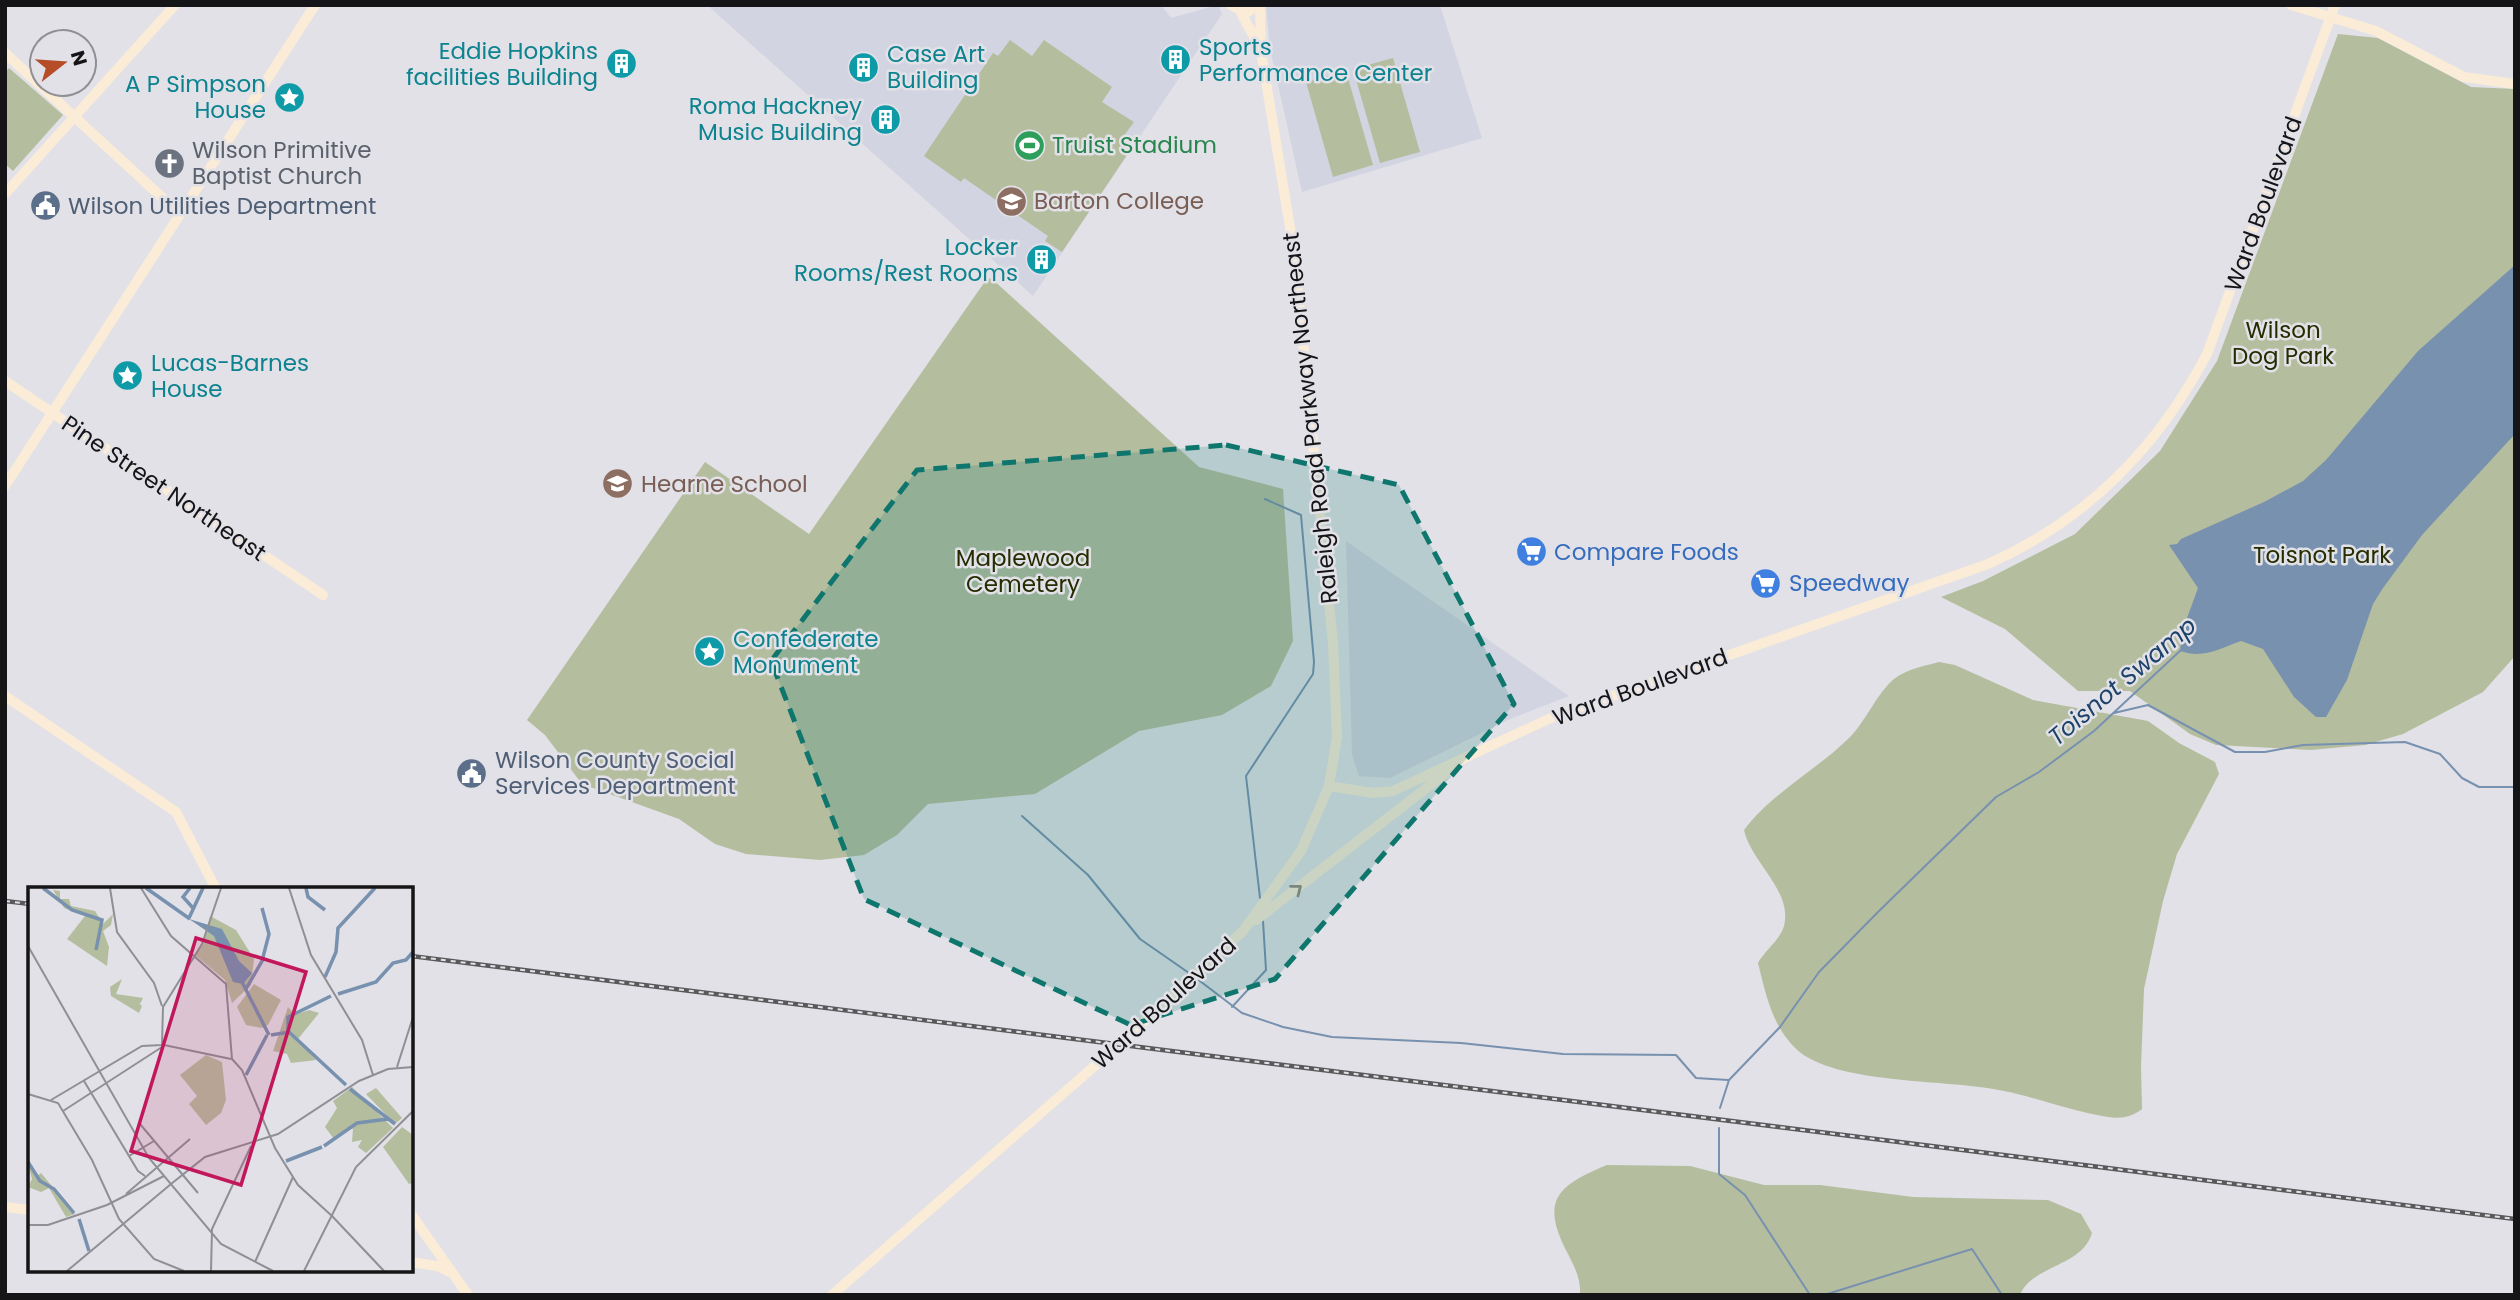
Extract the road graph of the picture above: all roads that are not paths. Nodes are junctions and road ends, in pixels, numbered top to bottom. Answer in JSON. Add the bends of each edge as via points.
{"nodes":[{"id":1,"x":176,"y":5,"type":"edge"},
{"id":2,"x":315,"y":5,"type":"edge"},
{"id":3,"x":1231,"y":5,"type":"edge"},
{"id":4,"x":1260,"y":5,"type":"edge"},
{"id":5,"x":2291,"y":5,"type":"edge"},
{"id":6,"x":2333,"y":10,"type":"edge"},
{"id":7,"x":1241,"y":13,"type":"junction"},
{"id":8,"x":1261,"y":51,"type":"junction"},
{"id":9,"x":5,"y":53,"type":"edge"},
{"id":10,"x":2515,"y":84,"type":"edge"},
{"id":11,"x":75,"y":117,"type":"junction"},
{"id":12,"x":5,"y":194,"type":"edge"},
{"id":13,"x":180,"y":214,"type":"junction"},
{"id":14,"x":5,"y":382,"type":"edge"},
{"id":15,"x":52,"y":413,"type":"junction"},
{"id":16,"x":5,"y":486,"type":"edge"},
{"id":17,"x":323,"y":595,"type":"dead end"},
{"id":18,"x":5,"y":696,"type":"edge"},
{"id":19,"x":1476,"y":751,"type":"junction"},
{"id":20,"x":1329,"y":786,"type":"junction"},
{"id":21,"x":215,"y":887,"type":"edge"},
{"id":22,"x":1243,"y":931,"type":"junction"},
{"id":23,"x":5,"y":1207,"type":"edge"},
{"id":24,"x":28,"y":1210,"type":"edge"},
{"id":25,"x":413,"y":1217,"type":"edge"},
{"id":26,"x":413,"y":1262,"type":"edge"},
{"id":27,"x":453,"y":1273,"type":"junction"},
{"id":28,"x":468,"y":1295,"type":"edge"},
{"id":29,"x":832,"y":1295,"type":"edge"}],
"edges":[{"from":1,"to":11,"type":"main road"},
{"from":2,"to":13,"type":"main road"},
{"from":3,"to":7,"type":"main road"},
{"from":4,"to":7,"type":"main road"},
{"from":4,"to":8,"type":"main road","name":"Raleigh Road Parkway Northeast"},
{"from":5,"to":6,"type":"main road"},
{"from":6,"to":10,"type":"main road","via":[[2464,77]]},
{"from":6,"to":19,"type":"main road","name":"Ward Boulevard","via":[[2207,354],[2168,422],[2106,490],[2055,529],[1988,565],[1602,699]]},
{"from":7,"to":8,"type":"main road","name":"Raleigh Road Parkway Northeast"},
{"from":8,"to":20,"type":"main road","name":"Raleigh Road Parkway Northeast","via":[[1294,252],[1332,629],[1337,737]]},
{"from":9,"to":11,"type":"main road"},
{"from":11,"to":12,"type":"main road"},
{"from":11,"to":13,"type":"main road"},
{"from":13,"to":15,"type":"main road"},
{"from":14,"to":15,"type":"main road","name":"Pine Street Northeast"},
{"from":15,"to":16,"type":"main road"},
{"from":15,"to":17,"type":"main road","name":"Pine Street Northeast"},
{"from":18,"to":21,"type":"main road","via":[[176,812]]},
{"from":19,"to":20,"type":"main road","name":"Ward Boulevard","via":[[1393,791],[1373,793]]},
{"from":22,"to":19,"type":"main road","one_way":true},
{"from":20,"to":22,"type":"main road","name":"Ward Boulevard","via":[[1301,851]]},
{"from":22,"to":29,"type":"main road","name":"Ward Boulevard"},
{"from":23,"to":24,"type":"main road"},
{"from":25,"to":27,"type":"main road"},
{"from":26,"to":27,"type":"main road"},
{"from":27,"to":28,"type":"main road"}]}
